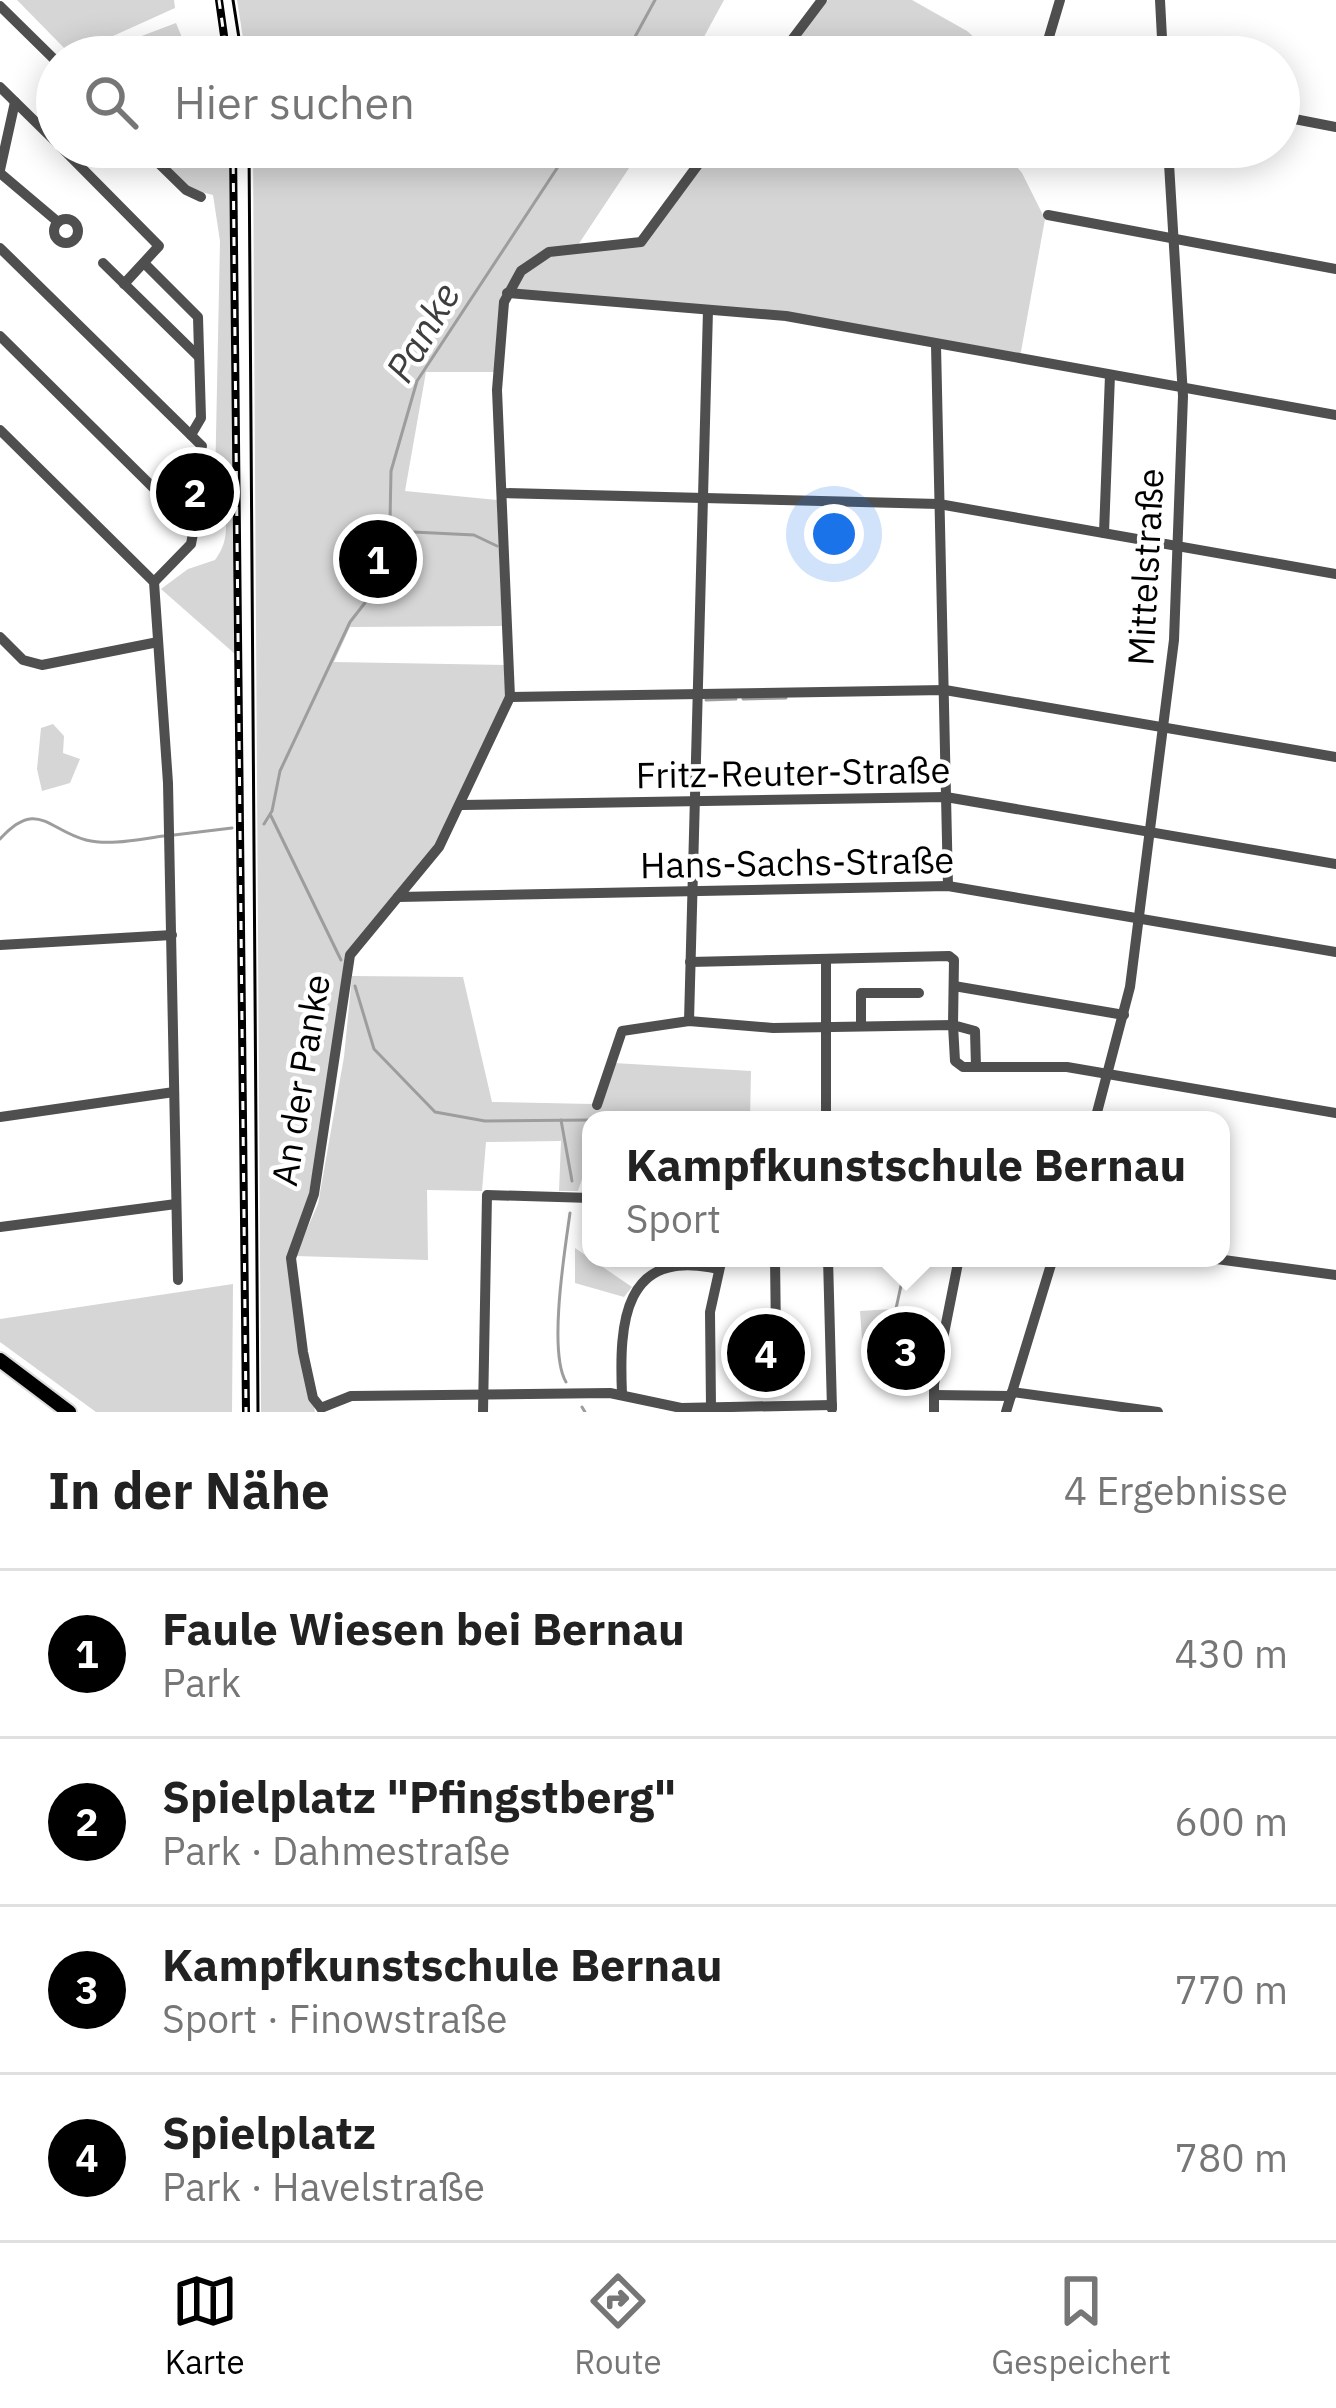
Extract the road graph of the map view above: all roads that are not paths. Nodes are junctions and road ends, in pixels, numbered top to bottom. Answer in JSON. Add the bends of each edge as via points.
{"nodes":[{"id":1,"x":822,"y":0,"type":"edge"},
{"id":2,"x":1060,"y":0,"type":"edge"},
{"id":3,"x":1160,"y":0,"type":"edge"},
{"id":4,"x":0,"y":6,"type":"edge"},
{"id":5,"x":795,"y":36,"type":"edge"},
{"id":6,"x":1049,"y":36,"type":"edge"},
{"id":7,"x":1161,"y":36,"type":"edge"},
{"id":8,"x":36,"y":41,"type":"edge"},
{"id":9,"x":0,"y":87,"type":"edge"},
{"id":10,"x":15,"y":102,"type":"junction"},
{"id":11,"x":1300,"y":120,"type":"edge"},
{"id":12,"x":36,"y":123,"type":"edge"},
{"id":13,"x":1336,"y":127,"type":"edge"},
{"id":14,"x":82,"y":168,"type":"edge"},
{"id":15,"x":163,"y":168,"type":"edge"},
{"id":16,"x":696,"y":168,"type":"edge"},
{"id":17,"x":1169,"y":168,"type":"edge"},
{"id":18,"x":0,"y":172,"type":"edge"},
{"id":19,"x":201,"y":196,"type":"dead end"},
{"id":20,"x":1048,"y":215,"type":"dead end"},
{"id":21,"x":58,"y":222,"type":"dead end"},
{"id":22,"x":1174,"y":240,"type":"junction"},
{"id":23,"x":0,"y":248,"type":"edge"},
{"id":24,"x":103,"y":263,"type":"dead end"},
{"id":25,"x":144,"y":263,"type":"junction"},
{"id":26,"x":1336,"y":269,"type":"edge"},
{"id":27,"x":124,"y":284,"type":"junction"},
{"id":28,"x":507,"y":293,"type":"junction"},
{"id":29,"x":709,"y":310,"type":"junction"},
{"id":30,"x":0,"y":336,"type":"edge"},
{"id":31,"x":936,"y":346,"type":"junction"},
{"id":32,"x":199,"y":357,"type":"junction"},
{"id":33,"x":1110,"y":375,"type":"junction"},
{"id":34,"x":1183,"y":385,"type":"junction"},
{"id":35,"x":1336,"y":415,"type":"edge"},
{"id":36,"x":0,"y":430,"type":"edge"},
{"id":37,"x":191,"y":435,"type":"junction"},
{"id":38,"x":202,"y":446,"type":"dead end"},
{"id":39,"x":503,"y":493,"type":"junction"},
{"id":40,"x":704,"y":497,"type":"junction"},
{"id":41,"x":939,"y":504,"type":"junction"},
{"id":42,"x":1104,"y":533,"type":"junction"},
{"id":43,"x":1178,"y":545,"type":"junction"},
{"id":44,"x":1336,"y":574,"type":"edge"},
{"id":45,"x":154,"y":582,"type":"junction"},
{"id":46,"x":0,"y":637,"type":"edge"},
{"id":47,"x":158,"y":642,"type":"junction"},
{"id":48,"x":945,"y":690,"type":"junction"},
{"id":49,"x":700,"y":695,"type":"junction"},
{"id":50,"x":510,"y":698,"type":"junction"},
{"id":51,"x":1163,"y":727,"type":"junction"},
{"id":52,"x":1336,"y":757,"type":"edge"},
{"id":53,"x":946,"y":796,"type":"junction"},
{"id":54,"x":696,"y":802,"type":"junction"},
{"id":55,"x":462,"y":805,"type":"junction"},
{"id":56,"x":1149,"y":832,"type":"junction"},
{"id":57,"x":1336,"y":864,"type":"edge"},
{"id":58,"x":948,"y":886,"type":"junction"},
{"id":59,"x":693,"y":892,"type":"junction"},
{"id":60,"x":398,"y":897,"type":"junction"},
{"id":61,"x":1138,"y":919,"type":"junction"},
{"id":62,"x":172,"y":935,"type":"junction"},
{"id":63,"x":0,"y":946,"type":"edge"},
{"id":64,"x":1336,"y":952,"type":"edge"},
{"id":65,"x":826,"y":960,"type":"junction"},
{"id":66,"x":690,"y":962,"type":"junction"},
{"id":67,"x":954,"y":986,"type":"junction"},
{"id":68,"x":919,"y":993,"type":"dead end"},
{"id":69,"x":1124,"y":1016,"type":"junction"},
{"id":70,"x":689,"y":1021,"type":"junction"},
{"id":71,"x":861,"y":1025,"type":"junction"},
{"id":72,"x":953,"y":1025,"type":"junction"},
{"id":73,"x":825,"y":1027,"type":"junction"},
{"id":74,"x":976,"y":1067,"type":"junction"},
{"id":75,"x":1108,"y":1078,"type":"junction"},
{"id":76,"x":175,"y":1092,"type":"junction"},
{"id":77,"x":597,"y":1105,"type":"dead end"},
{"id":78,"x":826,"y":1111,"type":"edge"},
{"id":79,"x":1098,"y":1111,"type":"edge"},
{"id":80,"x":1336,"y":1113,"type":"edge"},
{"id":81,"x":0,"y":1117,"type":"edge"},
{"id":82,"x":582,"y":1198,"type":"edge"},
{"id":83,"x":176,"y":1204,"type":"junction"},
{"id":84,"x":0,"y":1227,"type":"edge"},
{"id":85,"x":1230,"y":1261,"type":"edge"},
{"id":86,"x":675,"y":1267,"type":"edge"},
{"id":87,"x":719,"y":1267,"type":"edge"},
{"id":88,"x":776,"y":1267,"type":"edge"},
{"id":89,"x":829,"y":1267,"type":"edge"},
{"id":90,"x":957,"y":1267,"type":"edge"},
{"id":91,"x":1050,"y":1267,"type":"edge"},
{"id":92,"x":1336,"y":1275,"type":"edge"},
{"id":93,"x":178,"y":1280,"type":"dead end"},
{"id":94,"x":776,"y":1336,"type":"dead end"},
{"id":95,"x":0,"y":1360,"type":"edge"},
{"id":96,"x":622,"y":1394,"type":"junction"},
{"id":97,"x":1012,"y":1394,"type":"junction"},
{"id":98,"x":480,"y":1395,"type":"junction"},
{"id":99,"x":934,"y":1395,"type":"junction"},
{"id":100,"x":711,"y":1407,"type":"junction"},
{"id":101,"x":832,"y":1408,"type":"edge"},
{"id":102,"x":320,"y":1410,"type":"edge"},
{"id":103,"x":69,"y":1412,"type":"edge"},
{"id":104,"x":483,"y":1412,"type":"edge"},
{"id":105,"x":934,"y":1412,"type":"edge"},
{"id":106,"x":1006,"y":1412,"type":"edge"},
{"id":107,"x":1158,"y":1412,"type":"edge"}],
"edges":[{"from":1,"to":5,"type":"street"},
{"from":2,"to":6,"type":"street"},
{"from":3,"to":7,"type":"street"},
{"from":4,"to":8,"type":"street"},
{"from":9,"to":10,"type":"street"},
{"from":10,"to":12,"type":"street"},
{"from":10,"to":18,"type":"street"},
{"from":11,"to":13,"type":"street"},
{"from":14,"to":25,"type":"street","via":[[159,246]]},
{"from":15,"to":19,"type":"street"},
{"from":16,"to":28,"type":"street","via":[[641,242],[549,252],[520,271]]},
{"from":17,"to":22,"type":"street","name":"Mittelstraße"},
{"from":18,"to":21,"type":"street"},
{"from":20,"to":22,"type":"street"},
{"from":22,"to":26,"type":"street"},
{"from":22,"to":34,"type":"street","name":"Mittelstraße"},
{"from":23,"to":37,"type":"street"},
{"from":24,"to":27,"type":"street"},
{"from":25,"to":27,"type":"street"},
{"from":25,"to":32,"type":"street","via":[[198,317]]},
{"from":27,"to":32,"type":"street"},
{"from":28,"to":29,"type":"street"},
{"from":28,"to":39,"type":"street","name":"An der Panke","via":[[496,390]]},
{"from":29,"to":31,"type":"street","via":[[786,316]]},
{"from":29,"to":40,"type":"street"},
{"from":30,"to":45,"type":"street","via":[[194,528],[191,544]]},
{"from":31,"to":33,"type":"street"},
{"from":31,"to":41,"type":"street"},
{"from":32,"to":37,"type":"street","via":[[201,418]]},
{"from":33,"to":34,"type":"street"},
{"from":33,"to":42,"type":"street"},
{"from":34,"to":35,"type":"street"},
{"from":34,"to":43,"type":"street","name":"Mittelstraße"},
{"from":36,"to":45,"type":"street"},
{"from":37,"to":38,"type":"street"},
{"from":39,"to":40,"type":"street"},
{"from":39,"to":50,"type":"street","name":"An der Panke"},
{"from":40,"to":41,"type":"street"},
{"from":40,"to":49,"type":"street"},
{"from":41,"to":42,"type":"street"},
{"from":41,"to":48,"type":"street"},
{"from":42,"to":43,"type":"street"},
{"from":43,"to":44,"type":"street"},
{"from":43,"to":51,"type":"street","name":"Mittelstraße"},
{"from":45,"to":47,"type":"street"},
{"from":46,"to":47,"type":"street","via":[[23,660],[42,665]]},
{"from":47,"to":62,"type":"street"},
{"from":48,"to":49,"type":"street"},
{"from":48,"to":51,"type":"street"},
{"from":48,"to":53,"type":"street"},
{"from":49,"to":50,"type":"street"},
{"from":49,"to":54,"type":"street"},
{"from":50,"to":55,"type":"street","name":"An der Panke"},
{"from":51,"to":52,"type":"street"},
{"from":51,"to":56,"type":"street","name":"Mittelstraße"},
{"from":53,"to":54,"type":"street","name":"Fritz-Reuter-Straße"},
{"from":53,"to":56,"type":"street","name":"Fritz-Reuter-Straße"},
{"from":53,"to":58,"type":"street"},
{"from":54,"to":55,"type":"street","name":"Fritz-Reuter-Straße"},
{"from":54,"to":59,"type":"street"},
{"from":55,"to":60,"type":"street","name":"An der Panke"},
{"from":56,"to":57,"type":"street","name":"Fritz-Reuter-Straße"},
{"from":56,"to":61,"type":"street","name":"Mittelstraße"},
{"from":58,"to":59,"type":"street","name":"Hans-Sachs-Straße"},
{"from":58,"to":61,"type":"street","name":"Hans-Sachs-Straße"},
{"from":59,"to":60,"type":"street","name":"Hans-Sachs-Straße"},
{"from":59,"to":66,"type":"street"},
{"from":60,"to":102,"type":"street","name":"An der Panke","via":[[350,955],[314,1194],[290,1258]]},
{"from":61,"to":64,"type":"street","name":"Hans-Sachs-Straße"},
{"from":61,"to":69,"type":"street","name":"Mittelstraße"},
{"from":62,"to":63,"type":"street"},
{"from":62,"to":76,"type":"street"},
{"from":65,"to":66,"type":"street"},
{"from":65,"to":67,"type":"street","via":[[949,956]]},
{"from":65,"to":73,"type":"street"},
{"from":66,"to":70,"type":"street"},
{"from":67,"to":69,"type":"street"},
{"from":67,"to":72,"type":"street"},
{"from":68,"to":71,"type":"street","via":[[861,993]]},
{"from":69,"to":75,"type":"street","name":"Mittelstraße"},
{"from":70,"to":73,"type":"street"},
{"from":70,"to":77,"type":"street","via":[[622,1031]]},
{"from":71,"to":72,"type":"street"},
{"from":71,"to":73,"type":"street"},
{"from":72,"to":74,"type":"street","via":[[956,1064]]},
{"from":72,"to":74,"type":"street","via":[[975,1030]]},
{"from":73,"to":78,"type":"street"},
{"from":74,"to":75,"type":"street","via":[[1066,1067]]},
{"from":75,"to":79,"type":"street","name":"Mittelstraße"},
{"from":75,"to":80,"type":"street"},
{"from":76,"to":81,"type":"street"},
{"from":76,"to":83,"type":"street"},
{"from":82,"to":98,"type":"street","via":[[487,1195]]},
{"from":83,"to":84,"type":"street"},
{"from":83,"to":93,"type":"street"},
{"from":85,"to":92,"type":"street"},
{"from":86,"to":96,"type":"street","via":[[638,1288],[622,1322]]},
{"from":87,"to":100,"type":"street","via":[[710,1312]]},
{"from":88,"to":94,"type":"street"},
{"from":89,"to":101,"type":"street"},
{"from":90,"to":99,"type":"street"},
{"from":91,"to":97,"type":"street"},
{"from":95,"to":103,"type":"main road"},
{"from":96,"to":98,"type":"street"},
{"from":96,"to":100,"type":"street","via":[[666,1407]]},
{"from":97,"to":99,"type":"street"},
{"from":97,"to":106,"type":"street"},
{"from":97,"to":107,"type":"street"},
{"from":98,"to":102,"type":"street","via":[[351,1396]]},
{"from":98,"to":104,"type":"street"},
{"from":99,"to":105,"type":"street"},
{"from":100,"to":101,"type":"street"}]}
